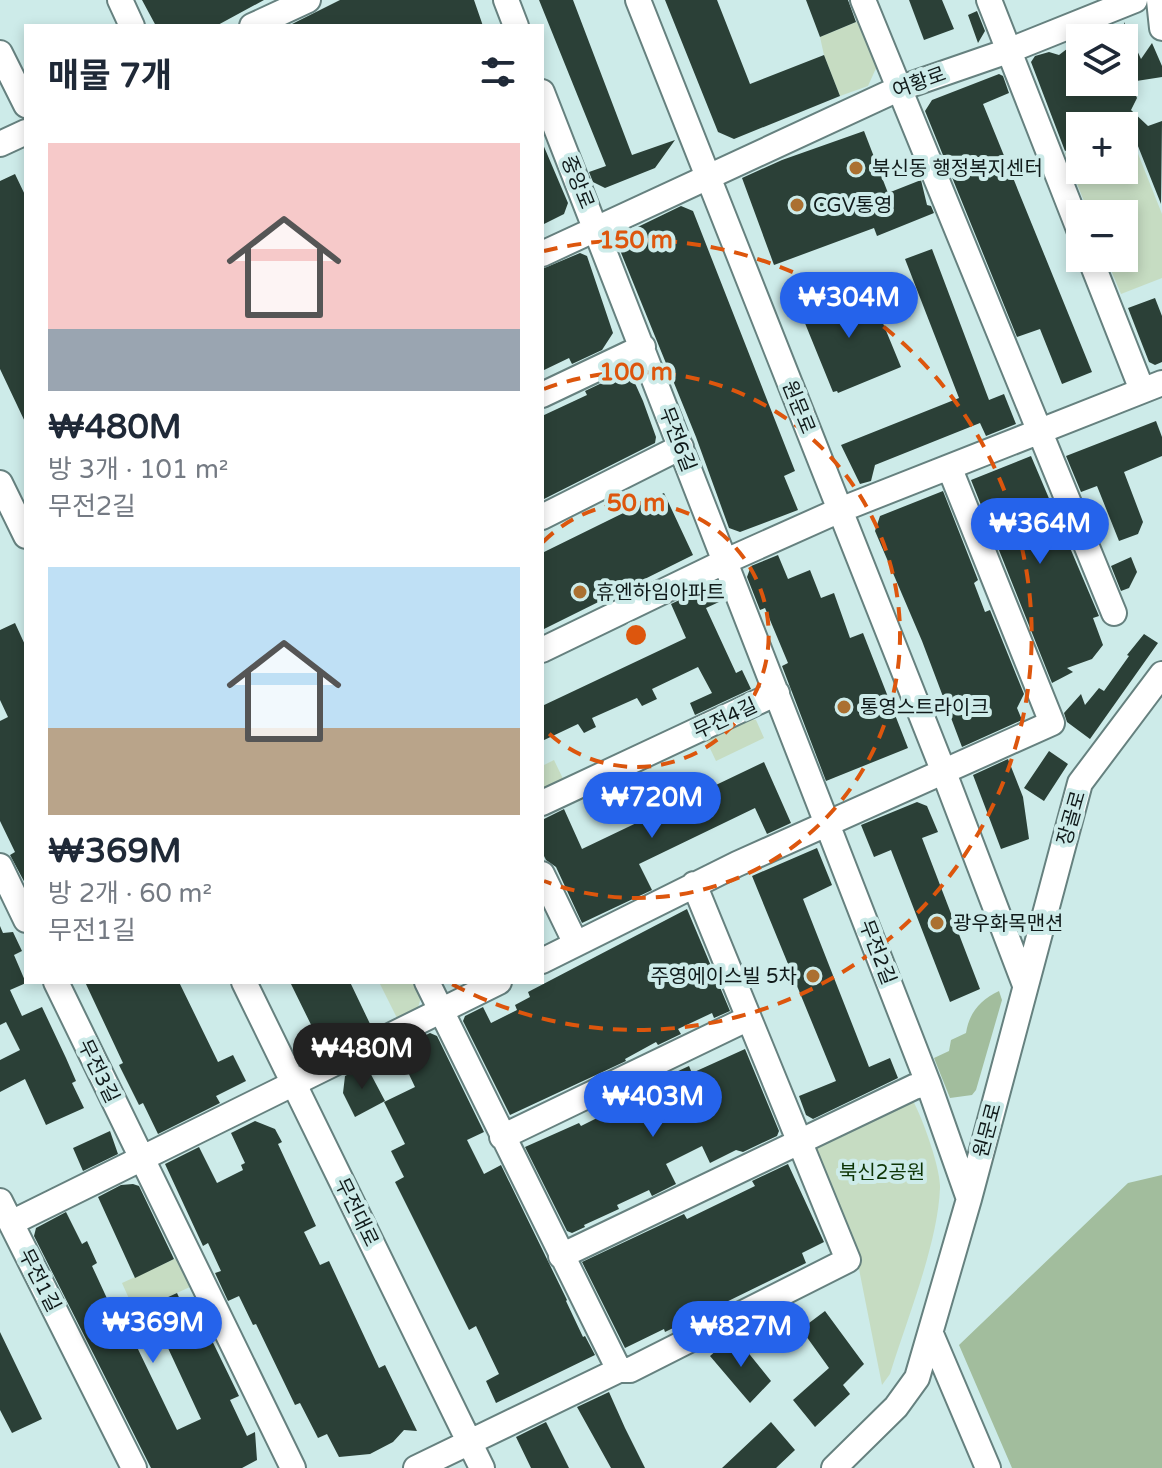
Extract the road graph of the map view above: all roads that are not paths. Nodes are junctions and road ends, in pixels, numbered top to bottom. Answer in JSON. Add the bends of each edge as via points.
{"nodes":[{"id":1,"x":120,"y":0,"type":"edge"},
{"id":2,"x":308,"y":0,"type":"edge"},
{"id":3,"x":506,"y":0,"type":"edge"},
{"id":4,"x":638,"y":0,"type":"edge"},
{"id":5,"x":863,"y":0,"type":"edge"},
{"id":6,"x":989,"y":0,"type":"edge"},
{"id":7,"x":1135,"y":0,"type":"edge"},
{"id":8,"x":1159,"y":0,"type":"edge"},
{"id":9,"x":131,"y":24,"type":"edge"},
{"id":10,"x":256,"y":24,"type":"edge"},
{"id":11,"x":515,"y":24,"type":"edge"},
{"id":12,"x":1162,"y":28,"type":"edge"},
{"id":13,"x":1008,"y":51,"type":"junction"},
{"id":14,"x":0,"y":53,"type":"edge"},
{"id":15,"x":898,"y":89,"type":"junction"},
{"id":16,"x":544,"y":97,"type":"edge"},
{"id":17,"x":24,"y":101,"type":"edge"},
{"id":18,"x":24,"y":133,"type":"edge"},
{"id":19,"x":0,"y":144,"type":"edge"},
{"id":20,"x":707,"y":175,"type":"junction"},
{"id":21,"x":1067,"y":200,"type":"edge"},
{"id":22,"x":596,"y":227,"type":"junction"},
{"id":23,"x":544,"y":253,"type":"edge"},
{"id":24,"x":1097,"y":272,"type":"edge"},
{"id":25,"x":643,"y":347,"type":"junction"},
{"id":26,"x":1152,"y":387,"type":"edge"},
{"id":27,"x":544,"y":394,"type":"edge"},
{"id":28,"x":1039,"y":432,"type":"junction"},
{"id":29,"x":681,"y":447,"type":"junction"},
{"id":30,"x":950,"y":469,"type":"junction"},
{"id":31,"x":0,"y":483,"type":"edge"},
{"id":32,"x":13,"y":509,"type":"edge"},
{"id":33,"x":840,"y":510,"type":"junction"},
{"id":34,"x":544,"y":516,"type":"edge"},
{"id":35,"x":24,"y":532,"type":"edge"},
{"id":36,"x":726,"y":561,"type":"junction"},
{"id":37,"x":1114,"y":613,"type":"dead end"},
{"id":38,"x":544,"y":649,"type":"edge"},
{"id":39,"x":1162,"y":674,"type":"edge"},
{"id":40,"x":777,"y":693,"type":"junction"},
{"id":41,"x":943,"y":770,"type":"junction"},
{"id":42,"x":544,"y":802,"type":"edge"},
{"id":43,"x":827,"y":822,"type":"junction"},
{"id":44,"x":0,"y":866,"type":"edge"},
{"id":45,"x":544,"y":878,"type":"edge"},
{"id":46,"x":694,"y":884,"type":"junction"},
{"id":47,"x":17,"y":905,"type":"edge"},
{"id":48,"x":576,"y":944,"type":"junction"},
{"id":49,"x":544,"y":960,"type":"edge"},
{"id":50,"x":57,"y":984,"type":"edge"},
{"id":51,"x":245,"y":984,"type":"edge"},
{"id":52,"x":428,"y":984,"type":"edge"},
{"id":53,"x":495,"y":984,"type":"edge"},
{"id":54,"x":1025,"y":985,"type":"junction"},
{"id":55,"x":441,"y":1011,"type":"junction"},
{"id":56,"x":749,"y":1018,"type":"junction"},
{"id":57,"x":928,"y":1083,"type":"junction"},
{"id":58,"x":295,"y":1084,"type":"junction"},
{"id":59,"x":502,"y":1137,"type":"junction"},
{"id":60,"x":800,"y":1141,"type":"junction"},
{"id":61,"x":142,"y":1160,"type":"junction"},
{"id":62,"x":969,"y":1199,"type":"junction"},
{"id":63,"x":6,"y":1212,"type":"edge"},
{"id":64,"x":561,"y":1256,"type":"junction"},
{"id":65,"x":931,"y":1334,"type":"junction"},
{"id":66,"x":619,"y":1370,"type":"junction"},
{"id":67,"x":469,"y":1443,"type":"junction"},
{"id":68,"x":134,"y":1468,"type":"edge"},
{"id":69,"x":293,"y":1468,"type":"edge"},
{"id":70,"x":416,"y":1468,"type":"edge"},
{"id":71,"x":482,"y":1468,"type":"edge"},
{"id":72,"x":834,"y":1468,"type":"edge"},
{"id":73,"x":988,"y":1468,"type":"edge"}],
"edges":[{"from":1,"to":9,"type":"street"},
{"from":2,"to":10,"type":"street"},
{"from":3,"to":11,"type":"street"},
{"from":4,"to":20,"type":"street","name":"원문로"},
{"from":5,"to":15,"type":"street"},
{"from":6,"to":13,"type":"street"},
{"from":7,"to":13,"type":"street","name":"여황로"},
{"from":8,"to":12,"type":"street"},
{"from":13,"to":15,"type":"street","name":"여황로"},
{"from":13,"to":21,"type":"street"},
{"from":14,"to":17,"type":"street"},
{"from":15,"to":20,"type":"street","name":"여황로"},
{"from":15,"to":28,"type":"street"},
{"from":16,"to":22,"type":"street","name":"중앙로"},
{"from":18,"to":19,"type":"street"},
{"from":20,"to":22,"type":"street"},
{"from":20,"to":33,"type":"street","name":"원문로"},
{"from":22,"to":23,"type":"street"},
{"from":22,"to":25,"type":"street","name":"무전6길"},
{"from":24,"to":26,"type":"street"},
{"from":25,"to":27,"type":"street"},
{"from":25,"to":29,"type":"street","name":"무전6길"},
{"from":26,"to":28,"type":"street"},
{"from":28,"to":30,"type":"street"},
{"from":28,"to":37,"type":"street"},
{"from":29,"to":34,"type":"street"},
{"from":29,"to":36,"type":"street","name":"무전6길"},
{"from":30,"to":33,"type":"street"},
{"from":30,"to":41,"type":"street","via":[[1052,723]]},
{"from":31,"to":32,"type":"street"},
{"from":32,"to":35,"type":"street"},
{"from":33,"to":36,"type":"street"},
{"from":33,"to":41,"type":"street","name":"원문로"},
{"from":36,"to":38,"type":"street"},
{"from":36,"to":40,"type":"street","name":"무전4길"},
{"from":39,"to":54,"type":"street","name":"장골로","via":[[1080,783]]},
{"from":40,"to":42,"type":"street","name":"무전4길"},
{"from":40,"to":43,"type":"street","name":"무전4길"},
{"from":41,"to":43,"type":"street"},
{"from":41,"to":54,"type":"street","name":"원문로"},
{"from":43,"to":46,"type":"street"},
{"from":43,"to":57,"type":"street","name":"무전2길"},
{"from":44,"to":47,"type":"street"},
{"from":45,"to":48,"type":"street"},
{"from":46,"to":48,"type":"street"},
{"from":46,"to":56,"type":"street"},
{"from":48,"to":49,"type":"street"},
{"from":50,"to":61,"type":"street","name":"무전3길"},
{"from":51,"to":58,"type":"street","name":"무전대로"},
{"from":52,"to":55,"type":"street"},
{"from":53,"to":55,"type":"street"},
{"from":54,"to":62,"type":"street","name":"원문로"},
{"from":55,"to":58,"type":"street"},
{"from":55,"to":59,"type":"street"},
{"from":56,"to":59,"type":"street"},
{"from":56,"to":60,"type":"street"},
{"from":57,"to":60,"type":"street"},
{"from":57,"to":62,"type":"street","name":"무전2길"},
{"from":58,"to":61,"type":"street","name":"무전1길"},
{"from":58,"to":67,"type":"street","name":"무전대로"},
{"from":59,"to":64,"type":"street"},
{"from":60,"to":64,"type":"street"},
{"from":60,"to":66,"type":"street","via":[[848,1260],[630,1370]]},
{"from":61,"to":63,"type":"street","name":"무전1길"},
{"from":61,"to":69,"type":"street"},
{"from":62,"to":65,"type":"street","name":"원문로"},
{"from":63,"to":68,"type":"street","name":"무전1길"},
{"from":64,"to":66,"type":"street"},
{"from":65,"to":72,"type":"street","name":"원문로","via":[[917,1378],[896,1407]]},
{"from":65,"to":73,"type":"street"},
{"from":66,"to":67,"type":"street"},
{"from":67,"to":70,"type":"street"},
{"from":67,"to":71,"type":"street","name":"무전대로"}]}
